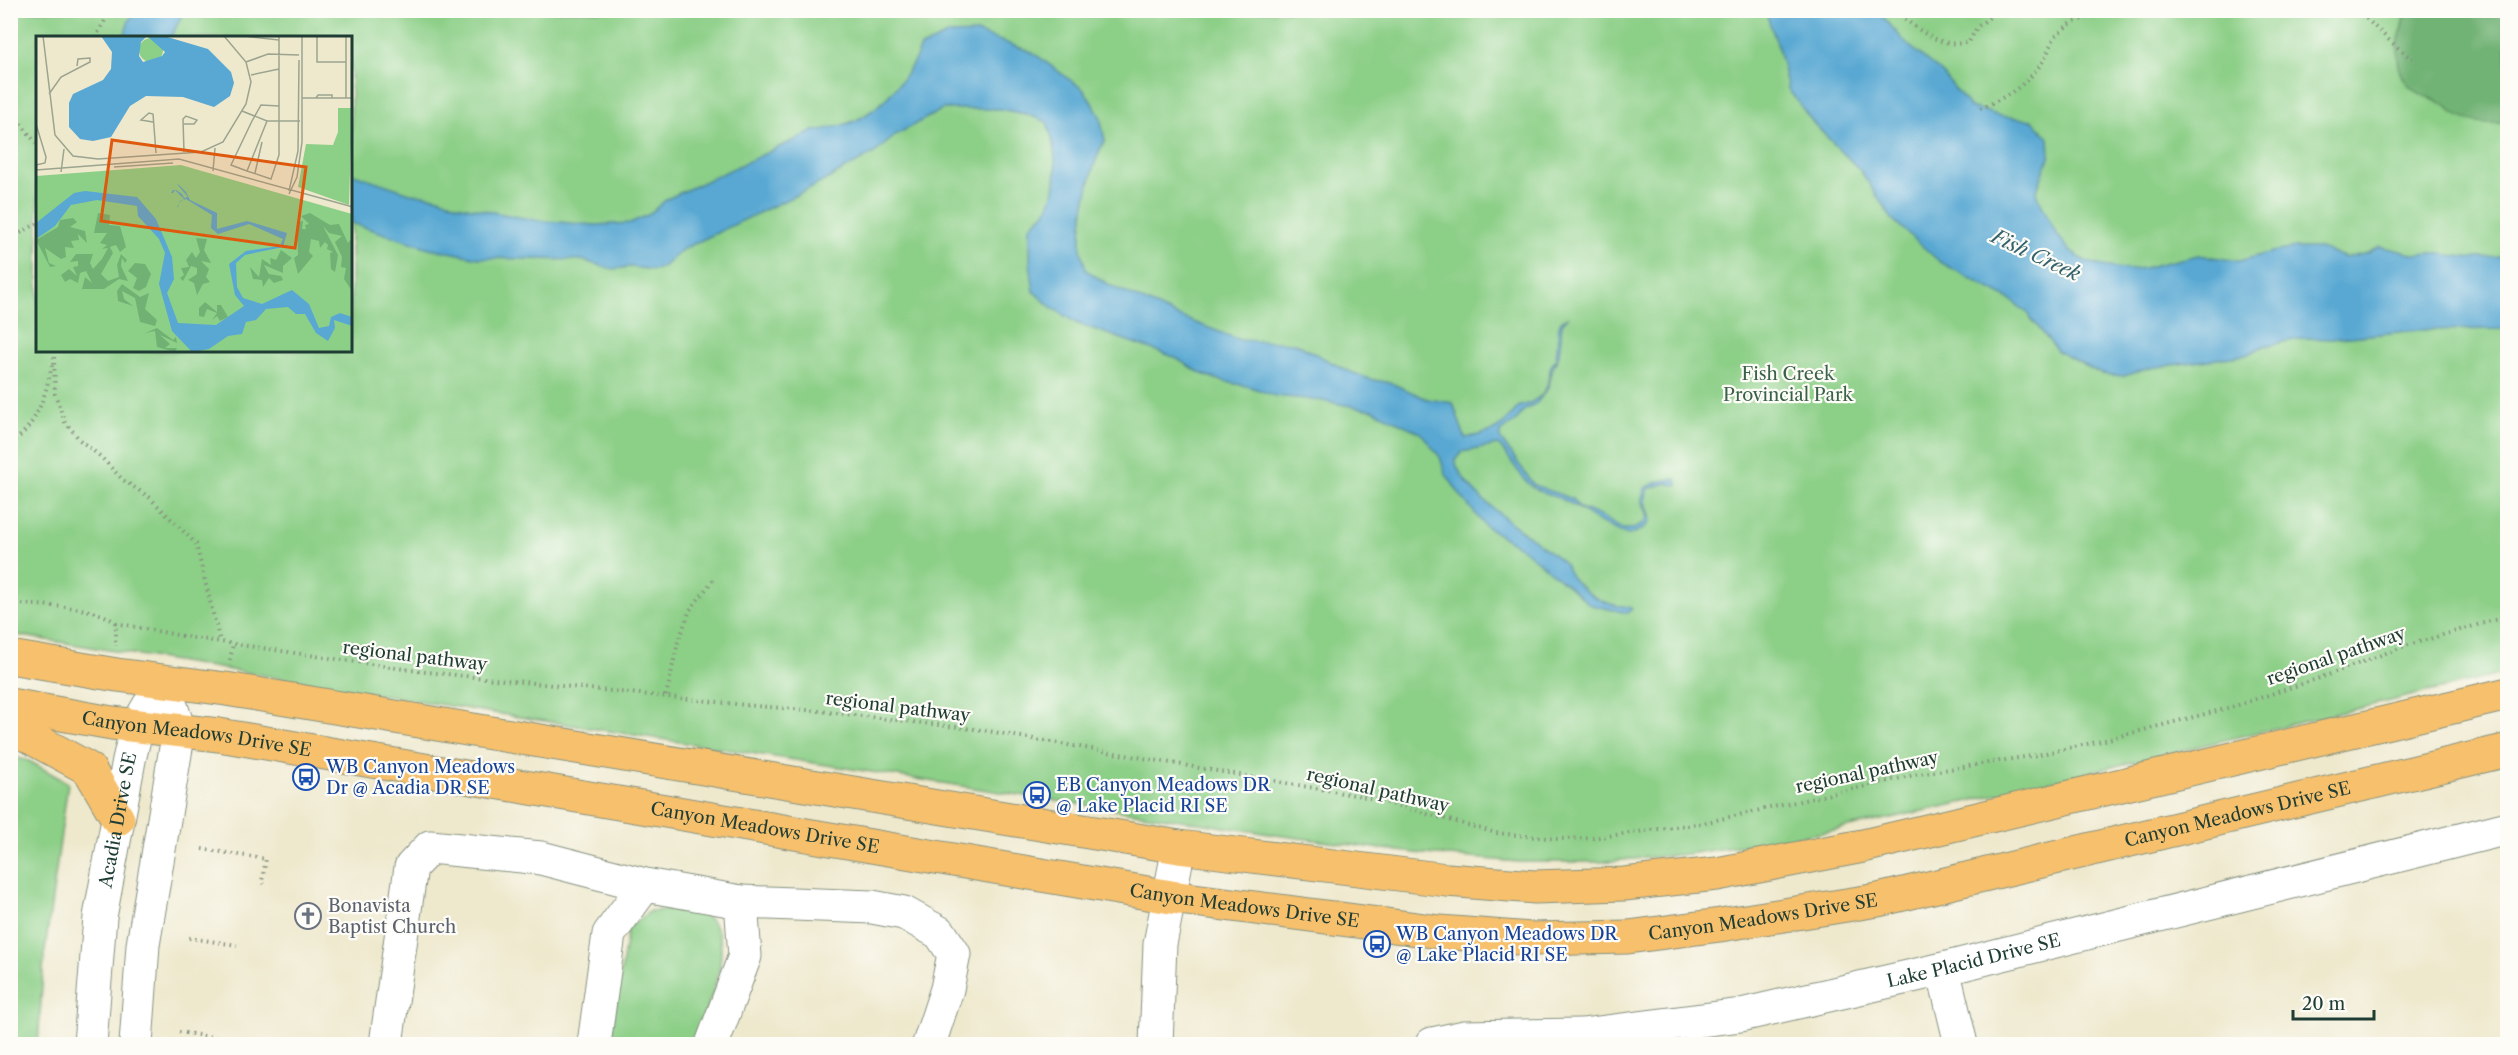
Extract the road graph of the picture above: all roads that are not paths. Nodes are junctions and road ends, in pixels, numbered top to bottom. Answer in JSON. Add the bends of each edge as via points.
{"nodes":[{"id":1,"x":10,"y":657,"type":"edge"},
{"id":2,"x":163,"y":682,"type":"junction"},
{"id":3,"x":2508,"y":694,"type":"edge"},
{"id":4,"x":10,"y":705,"type":"edge"},
{"id":5,"x":10,"y":726,"type":"edge"},
{"id":6,"x":137,"y":726,"type":"junction"},
{"id":7,"x":178,"y":730,"type":"junction"},
{"id":8,"x":2508,"y":750,"type":"edge"},
{"id":9,"x":118,"y":819,"type":"junction"},
{"id":10,"x":2508,"y":828,"type":"edge"},
{"id":11,"x":1179,"y":847,"type":"junction"},
{"id":12,"x":645,"y":885,"type":"junction"},
{"id":13,"x":1171,"y":897,"type":"junction"},
{"id":14,"x":741,"y":902,"type":"junction"},
{"id":15,"x":1943,"y":969,"type":"junction"},
{"id":16,"x":1583,"y":1040,"type":"edge"},
{"id":17,"x":90,"y":1044,"type":"edge"},
{"id":18,"x":136,"y":1044,"type":"edge"},
{"id":19,"x":386,"y":1044,"type":"edge"},
{"id":20,"x":594,"y":1044,"type":"edge"},
{"id":21,"x":712,"y":1044,"type":"edge"},
{"id":22,"x":929,"y":1044,"type":"edge"},
{"id":23,"x":1156,"y":1044,"type":"edge"},
{"id":24,"x":1432,"y":1044,"type":"edge"},
{"id":25,"x":1961,"y":1044,"type":"edge"}],
"edges":[{"from":1,"to":2,"type":"main road"},
{"from":2,"to":6,"type":"street","name":"Acadia Drive SE"},
{"from":2,"to":7,"type":"street"},
{"from":2,"to":11,"type":"main road","via":[[226,689]]},
{"from":3,"to":11,"type":"main road","via":[[1863,846],[1705,875],[1624,884],[1535,887]]},
{"from":4,"to":6,"type":"main road","name":"Canyon Meadows Drive SE"},
{"from":5,"to":9,"type":"main road","via":[[89,769]]},
{"from":6,"to":7,"type":"main road","name":"Canyon Meadows Drive SE"},
{"from":6,"to":9,"type":"street","name":"Acadia Drive SE"},
{"from":7,"to":13,"type":"main road","name":"Canyon Meadows Drive SE"},
{"from":7,"to":18,"type":"street","via":[[142,945]]},
{"from":8,"to":13,"type":"main road","name":"Canyon Meadows Drive SE","via":[[1878,900],[1628,937],[1531,939],[1440,932]]},
{"from":9,"to":17,"type":"street","name":"Acadia Drive SE","via":[[100,917]]},
{"from":10,"to":15,"type":"street","name":"Lake Placid Drive SE"},
{"from":11,"to":13,"type":"street"},
{"from":12,"to":14,"type":"street"},
{"from":12,"to":19,"type":"street","via":[[541,858],[430,847],[411,867]]},
{"from":12,"to":20,"type":"street","via":[[609,934]]},
{"from":13,"to":23,"type":"street","via":[[1160,944]]},
{"from":14,"to":21,"type":"street","via":[[744,956]]},
{"from":14,"to":22,"type":"street","via":[[872,907],[904,912],[940,933],[954,954]]},
{"from":15,"to":16,"type":"street","name":"Lake Placid Drive SE","via":[[1741,1015]]},
{"from":15,"to":25,"type":"street"},
{"from":16,"to":24,"type":"street","name":"Lake Placid Drive SE","via":[[1464,1036]]}]}
